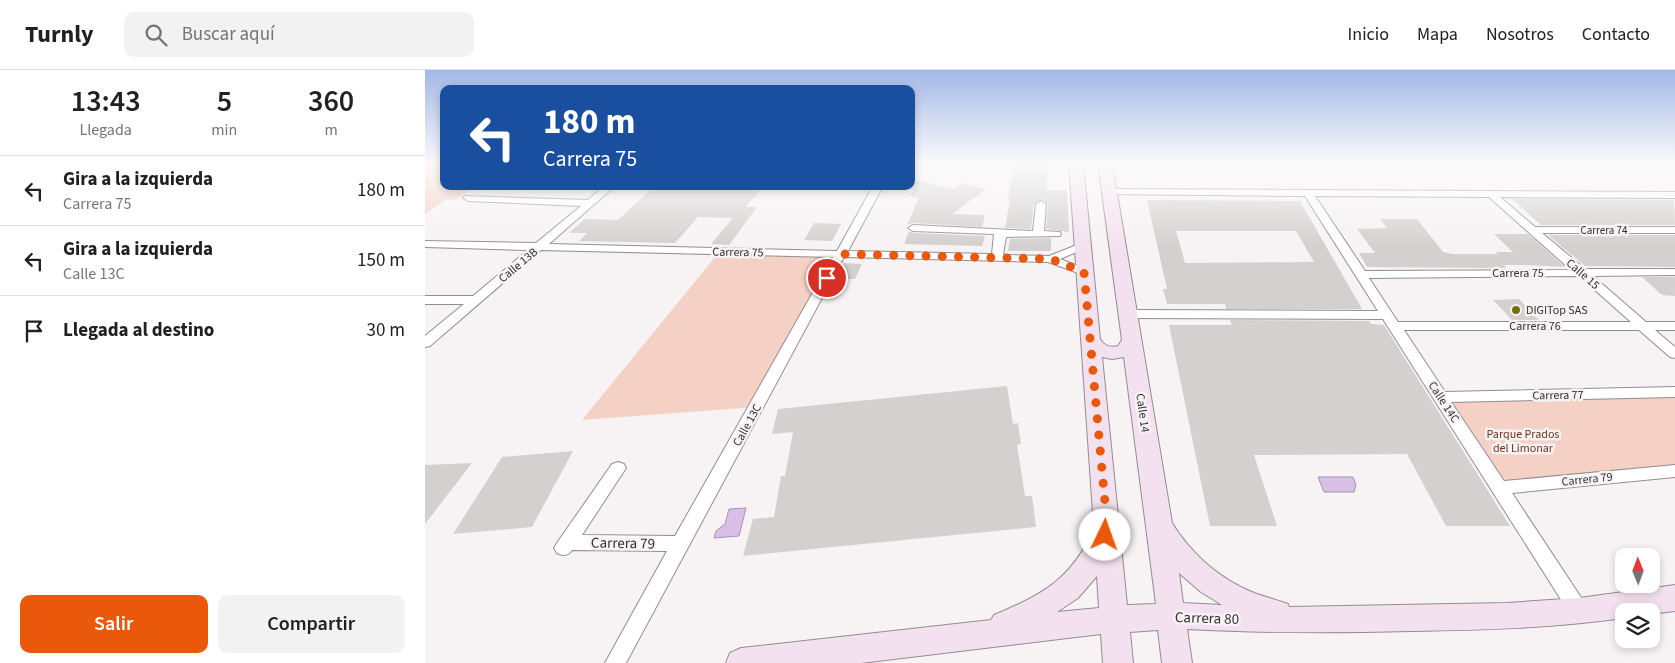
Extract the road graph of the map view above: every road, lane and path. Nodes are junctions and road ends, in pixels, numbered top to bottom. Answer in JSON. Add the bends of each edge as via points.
{"nodes":[{"id":1,"x":605,"y":191,"type":"edge"},
{"id":2,"x":875,"y":191,"type":"edge"},
{"id":3,"x":1078,"y":191,"type":"edge"},
{"id":4,"x":1109,"y":192,"type":"joint"},
{"id":5,"x":1308,"y":193,"type":"junction"},
{"id":6,"x":1491,"y":194,"type":"junction"},
{"id":7,"x":1675,"y":195,"type":"edge"},
{"id":8,"x":469,"y":198,"type":"dead end"},
{"id":9,"x":591,"y":203,"type":"junction"},
{"id":10,"x":1041,"y":204,"type":"dead end"},
{"id":11,"x":913,"y":228,"type":"dead end"},
{"id":12,"x":1532,"y":230,"type":"junction"},
{"id":13,"x":1675,"y":230,"type":"edge"},
{"id":14,"x":1001,"y":234,"type":"junction"},
{"id":15,"x":1038,"y":234,"type":"junction"},
{"id":16,"x":1056,"y":234,"type":"dead end"},
{"id":17,"x":425,"y":244,"type":"edge"},
{"id":18,"x":1082,"y":246,"type":"junction"},
{"id":19,"x":539,"y":247,"type":"junction"},
{"id":20,"x":840,"y":254,"type":"junction"},
{"id":21,"x":997,"y":258,"type":"junction"},
{"id":22,"x":1051,"y":259,"type":"junction"},
{"id":23,"x":1084,"y":272,"type":"junction"},
{"id":24,"x":1675,"y":272,"type":"edge"},
{"id":25,"x":1581,"y":273,"type":"junction"},
{"id":26,"x":1361,"y":275,"type":"junction"},
{"id":27,"x":425,"y":300,"type":"edge"},
{"id":28,"x":476,"y":300,"type":"junction"},
{"id":29,"x":1129,"y":314,"type":"junction"},
{"id":30,"x":1391,"y":321,"type":"junction"},
{"id":31,"x":1642,"y":326,"type":"junction"},
{"id":32,"x":1675,"y":326,"type":"edge"},
{"id":33,"x":1091,"y":339,"type":"junction"},
{"id":34,"x":1132,"y":340,"type":"junction"},
{"id":35,"x":425,"y":343,"type":"edge"},
{"id":36,"x":1675,"y":354,"type":"edge"},
{"id":37,"x":1675,"y":392,"type":"edge"},
{"id":38,"x":1441,"y":397,"type":"junction"},
{"id":39,"x":618,"y":468,"type":"dead end"},
{"id":40,"x":1675,"y":471,"type":"edge"},
{"id":41,"x":1500,"y":488,"type":"junction"},
{"id":42,"x":1159,"y":520,"type":"junction"},
{"id":43,"x":1107,"y":525,"type":"junction"},
{"id":44,"x":680,"y":544,"type":"junction"},
{"id":45,"x":1675,"y":598,"type":"edge"},
{"id":46,"x":1579,"y":611,"type":"junction"},
{"id":47,"x":1171,"y":616,"type":"junction"},
{"id":48,"x":1115,"y":619,"type":"junction"},
{"id":49,"x":1307,"y":620,"type":"junction"},
{"id":50,"x":970,"y":635,"type":"junction"},
{"id":51,"x":615,"y":663,"type":"edge"},
{"id":52,"x":742,"y":663,"type":"edge"},
{"id":53,"x":759,"y":663,"type":"edge"},
{"id":54,"x":1118,"y":663,"type":"edge"},
{"id":55,"x":1177,"y":663,"type":"edge"}],
"edges":[{"from":1,"to":9,"type":"street","name":"Calle 13B"},
{"from":2,"to":20,"type":"street","name":"Calle 13C"},
{"from":3,"to":18,"type":"street"},
{"from":4,"to":5,"type":"street"},
{"from":4,"to":29,"type":"street","name":"Calle 14"},
{"from":5,"to":6,"type":"street"},
{"from":5,"to":26,"type":"street","name":"Calle 14C"},
{"from":6,"to":7,"type":"street"},
{"from":6,"to":12,"type":"street","name":"Calle 15"},
{"from":8,"to":9,"type":"street"},
{"from":9,"to":19,"type":"street","name":"Calle 13B"},
{"from":10,"to":15,"type":"street"},
{"from":11,"to":14,"type":"street","via":[[994,230]]},
{"from":12,"to":13,"type":"street","name":"Carrera 74"},
{"from":12,"to":25,"type":"street","name":"Calle 15"},
{"from":14,"to":15,"type":"street"},
{"from":14,"to":21,"type":"street"},
{"from":15,"to":16,"type":"street"},
{"from":17,"to":19,"type":"street","name":"Carrera 75"},
{"from":18,"to":22,"type":"street","name":"Carrera 75"},
{"from":18,"to":23,"type":"street"},
{"from":19,"to":20,"type":"street","name":"Carrera 75"},
{"from":19,"to":28,"type":"street","name":"Calle 13B"},
{"from":20,"to":21,"type":"street","name":"Carrera 75"},
{"from":20,"to":44,"type":"street","name":"Calle 13C"},
{"from":21,"to":22,"type":"street","name":"Carrera 75"},
{"from":22,"to":23,"type":"street","name":"Carrera 75"},
{"from":23,"to":33,"type":"street"},
{"from":24,"to":25,"type":"street","name":"Carrera 75"},
{"from":25,"to":26,"type":"street","name":"Carrera 75"},
{"from":25,"to":31,"type":"street","name":"Calle 15"},
{"from":26,"to":30,"type":"street","name":"Calle 14C"},
{"from":27,"to":28,"type":"street"},
{"from":28,"to":35,"type":"street","name":"Calle 13B"},
{"from":29,"to":30,"type":"street","name":"Carrera 76"},
{"from":29,"to":34,"type":"street","name":"Calle 14"},
{"from":30,"to":31,"type":"street","name":"Carrera 76"},
{"from":30,"to":38,"type":"street","name":"Calle 14C"},
{"from":31,"to":32,"type":"street","name":"Carrera 76"},
{"from":31,"to":36,"type":"street","name":"Calle 15"},
{"from":33,"to":34,"type":"street","via":[[1099,350],[1113,353],[1125,350]]},
{"from":33,"to":43,"type":"street"},
{"from":34,"to":42,"type":"street","name":"Calle 14"},
{"from":37,"to":38,"type":"street","name":"Carrera 77"},
{"from":38,"to":41,"type":"street","name":"Calle 14C"},
{"from":39,"to":44,"type":"street","name":"Carrera 79","via":[[565,545]]},
{"from":40,"to":41,"type":"street","name":"Carrera 79"},
{"from":41,"to":46,"type":"street","name":"Calle 14C"},
{"from":42,"to":47,"type":"street","name":"Calle 14"},
{"from":42,"to":49,"type":"street","via":[[1173,547],[1208,582],[1245,603]]},
{"from":43,"to":48,"type":"street"},
{"from":43,"to":50,"type":"street","via":[[1089,569],[1075,585],[1024,616]]},
{"from":44,"to":51,"type":"street","name":"Calle 13C"},
{"from":45,"to":46,"type":"street","name":"Carrera 80"},
{"from":46,"to":49,"type":"street","name":"Carrera 80","via":[[1507,616]]},
{"from":47,"to":48,"type":"street","name":"Carrera 80"},
{"from":47,"to":49,"type":"street","name":"Carrera 80"},
{"from":47,"to":55,"type":"street","name":"Calle 14"},
{"from":48,"to":50,"type":"street","name":"Carrera 80"},
{"from":48,"to":54,"type":"street"},
{"from":50,"to":52,"type":"street","name":"Carrera 80"},
{"from":52,"to":53,"type":"street"}]}
